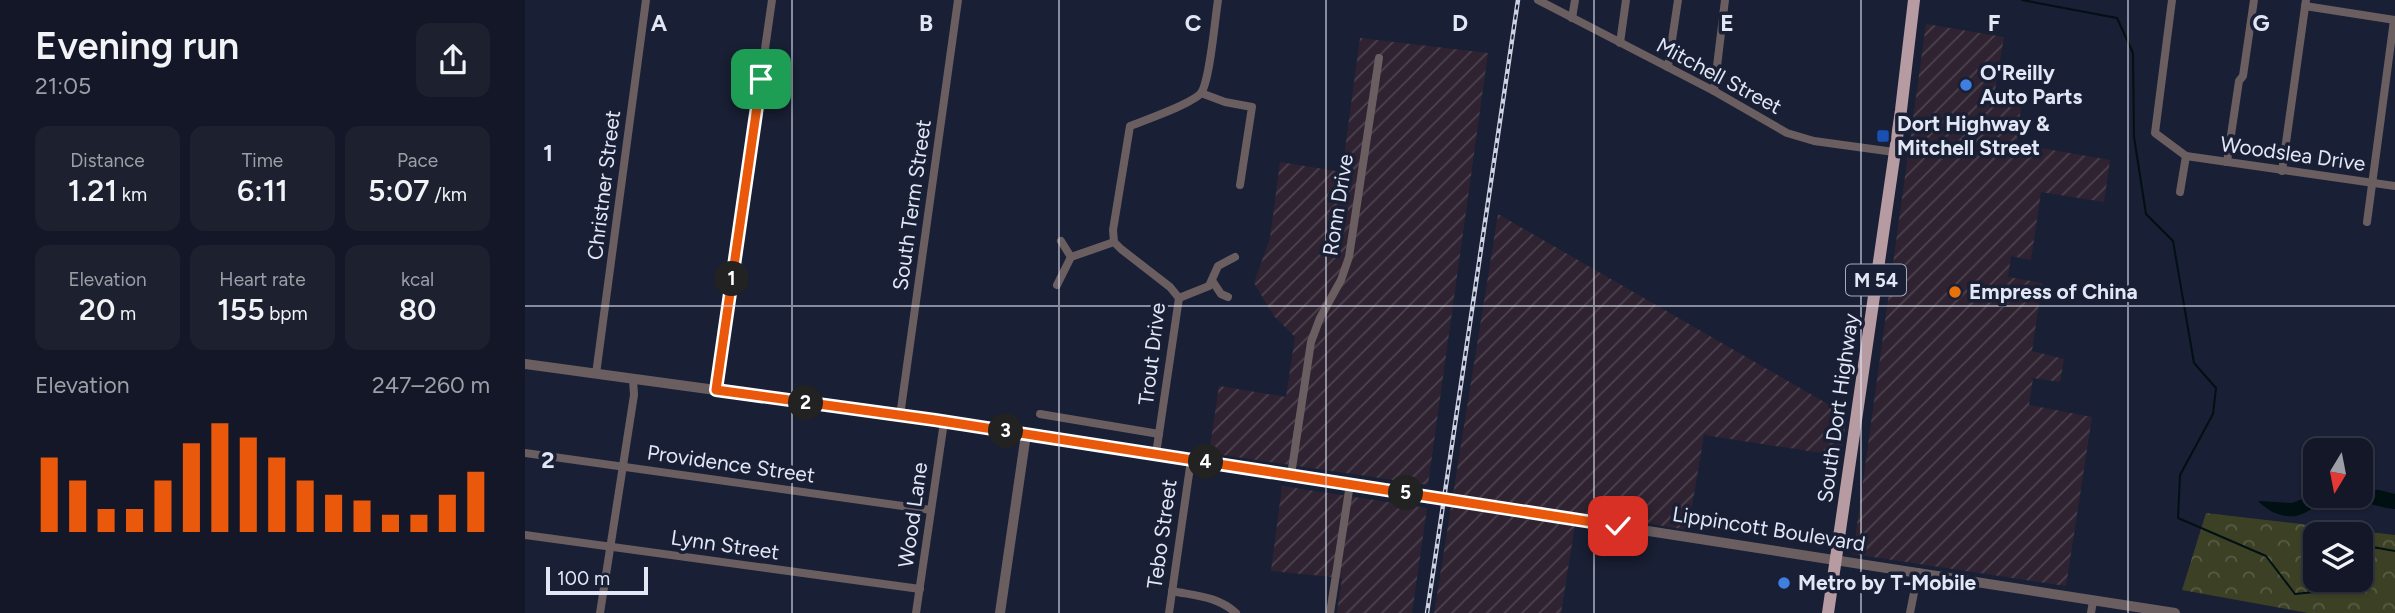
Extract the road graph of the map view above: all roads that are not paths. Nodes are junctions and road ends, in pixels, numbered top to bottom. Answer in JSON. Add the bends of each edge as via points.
{"nodes":[{"id":1,"x":646,"y":0,"type":"edge"},
{"id":2,"x":772,"y":0,"type":"edge"},
{"id":3,"x":958,"y":0,"type":"edge"},
{"id":4,"x":1218,"y":0,"type":"edge"},
{"id":5,"x":1538,"y":0,"type":"edge"},
{"id":6,"x":1575,"y":0,"type":"edge"},
{"id":7,"x":1626,"y":0,"type":"edge"},
{"id":8,"x":1678,"y":0,"type":"edge"},
{"id":9,"x":1725,"y":0,"type":"edge"},
{"id":10,"x":1915,"y":0,"type":"edge"},
{"id":11,"x":2172,"y":0,"type":"edge"},
{"id":12,"x":2254,"y":0,"type":"edge"},
{"id":13,"x":2306,"y":3,"type":"edge"},
{"id":14,"x":1572,"y":18,"type":"junction"},
{"id":15,"x":2394,"y":20,"type":"edge"},
{"id":16,"x":1620,"y":43,"type":"junction"},
{"id":17,"x":1379,"y":58,"type":"dead end"},
{"id":18,"x":1668,"y":67,"type":"junction"},
{"id":19,"x":1714,"y":91,"type":"junction"},
{"id":20,"x":1201,"y":93,"type":"junction"},
{"id":21,"x":1895,"y":152,"type":"junction"},
{"id":22,"x":2186,"y":156,"type":"junction"},
{"id":23,"x":2227,"y":162,"type":"junction"},
{"id":24,"x":2282,"y":171,"type":"junction"},
{"id":25,"x":2371,"y":183,"type":"junction"},
{"id":26,"x":1240,"y":186,"type":"dead end"},
{"id":27,"x":2395,"y":186,"type":"edge"},
{"id":28,"x":2180,"y":192,"type":"dead end"},
{"id":29,"x":2367,"y":222,"type":"dead end"},
{"id":30,"x":1061,"y":241,"type":"dead end"},
{"id":31,"x":1114,"y":242,"type":"junction"},
{"id":32,"x":1071,"y":257,"type":"junction"},
{"id":33,"x":1235,"y":257,"type":"dead end"},
{"id":34,"x":1211,"y":284,"type":"junction"},
{"id":35,"x":1057,"y":285,"type":"dead end"},
{"id":36,"x":1228,"y":297,"type":"dead end"},
{"id":37,"x":1179,"y":298,"type":"junction"},
{"id":38,"x":525,"y":365,"type":"edge"},
{"id":39,"x":596,"y":374,"type":"junction"},
{"id":40,"x":633,"y":379,"type":"junction"},
{"id":41,"x":716,"y":390,"type":"junction"},
{"id":42,"x":1040,"y":414,"type":"dead end"},
{"id":43,"x":900,"y":416,"type":"junction"},
{"id":44,"x":944,"y":422,"type":"junction"},
{"id":45,"x":1026,"y":434,"type":"junction"},
{"id":46,"x":1159,"y":434,"type":"junction"},
{"id":47,"x":525,"y":453,"type":"edge"},
{"id":48,"x":1156,"y":454,"type":"junction"},
{"id":49,"x":1191,"y":460,"type":"junction"},
{"id":50,"x":623,"y":467,"type":"junction"},
{"id":51,"x":1291,"y":475,"type":"junction"},
{"id":52,"x":1350,"y":484,"type":"junction"},
{"id":53,"x":931,"y":510,"type":"junction"},
{"id":54,"x":525,"y":535,"type":"edge"},
{"id":55,"x":611,"y":547,"type":"junction"},
{"id":56,"x":1836,"y":559,"type":"junction"},
{"id":57,"x":1918,"y":572,"type":"junction"},
{"id":58,"x":920,"y":589,"type":"junction"},
{"id":59,"x":1172,"y":591,"type":"junction"},
{"id":60,"x":2093,"y":601,"type":"junction"},
{"id":61,"x":600,"y":613,"type":"edge"},
{"id":62,"x":916,"y":613,"type":"edge"},
{"id":63,"x":1000,"y":613,"type":"edge"},
{"id":64,"x":1169,"y":613,"type":"edge"},
{"id":65,"x":1236,"y":613,"type":"edge"},
{"id":66,"x":1331,"y":613,"type":"edge"},
{"id":67,"x":1828,"y":613,"type":"edge"},
{"id":68,"x":1910,"y":613,"type":"edge"},
{"id":69,"x":2091,"y":613,"type":"edge"},
{"id":70,"x":2175,"y":613,"type":"edge"}],
"edges":[{"from":1,"to":39,"type":"street","name":"Christner Street"},
{"from":2,"to":41,"type":"street"},
{"from":3,"to":43,"type":"street","name":"South Term Street"},
{"from":4,"to":20,"type":"street"},
{"from":5,"to":14,"type":"street","name":"Mitchell Street"},
{"from":6,"to":14,"type":"street"},
{"from":7,"to":16,"type":"street"},
{"from":8,"to":18,"type":"street"},
{"from":9,"to":19,"type":"street"},
{"from":10,"to":21,"type":"main road","name":"South Dort Highway","number":"M 54"},
{"from":11,"to":22,"type":"street","name":"Woodslea Drive","via":[[2155,133]]},
{"from":12,"to":23,"type":"street"},
{"from":13,"to":15,"type":"street"},
{"from":13,"to":24,"type":"street"},
{"from":14,"to":16,"type":"street","name":"Mitchell Street"},
{"from":15,"to":25,"type":"street"},
{"from":16,"to":18,"type":"street","name":"Mitchell Street"},
{"from":17,"to":51,"type":"street","name":"Ronn Drive","via":[[1349,257],[1311,342]]},
{"from":18,"to":19,"type":"street","name":"Mitchell Street"},
{"from":19,"to":21,"type":"street","name":"Mitchell Street","via":[[1787,133]]},
{"from":20,"to":26,"type":"street","via":[[1252,107]]},
{"from":20,"to":31,"type":"street","via":[[1130,126]]},
{"from":21,"to":56,"type":"main road","name":"South Dort Highway","number":"M 54"},
{"from":22,"to":23,"type":"street","name":"Woodslea Drive"},
{"from":22,"to":28,"type":"street"},
{"from":23,"to":24,"type":"street","name":"Woodslea Drive"},
{"from":24,"to":25,"type":"street","name":"Woodslea Drive"},
{"from":25,"to":27,"type":"street","name":"Woodslea Drive"},
{"from":25,"to":29,"type":"street"},
{"from":30,"to":32,"type":"street"},
{"from":31,"to":32,"type":"street"},
{"from":31,"to":37,"type":"street","name":"Trout Drive"},
{"from":32,"to":35,"type":"street"},
{"from":33,"to":34,"type":"street","via":[[1219,266]]},
{"from":34,"to":36,"type":"street"},
{"from":34,"to":37,"type":"street"},
{"from":37,"to":46,"type":"street","name":"Trout Drive"},
{"from":38,"to":39,"type":"street","name":"Lippincott Boulevard"},
{"from":39,"to":40,"type":"street","name":"Lippincott Boulevard"},
{"from":40,"to":41,"type":"street","name":"Lippincott Boulevard"},
{"from":40,"to":50,"type":"street"},
{"from":41,"to":43,"type":"street","name":"Lippincott Boulevard"},
{"from":42,"to":46,"type":"street"},
{"from":43,"to":44,"type":"street","name":"Lippincott Boulevard"},
{"from":44,"to":45,"type":"street","name":"Lippincott Boulevard"},
{"from":44,"to":53,"type":"street","name":"Wood Lane"},
{"from":45,"to":48,"type":"street","name":"Lippincott Boulevard"},
{"from":45,"to":63,"type":"street"},
{"from":46,"to":48,"type":"street","name":"Trout Drive"},
{"from":47,"to":50,"type":"street","name":"Providence Street"},
{"from":48,"to":49,"type":"street","name":"Lippincott Boulevard"},
{"from":49,"to":51,"type":"street","name":"Lippincott Boulevard"},
{"from":49,"to":59,"type":"street","name":"Tebo Street"},
{"from":50,"to":53,"type":"street","name":"Providence Street"},
{"from":50,"to":55,"type":"street"},
{"from":51,"to":52,"type":"street","name":"Lippincott Boulevard"},
{"from":52,"to":56,"type":"street","name":"Lippincott Boulevard"},
{"from":52,"to":66,"type":"street"},
{"from":53,"to":58,"type":"street","name":"Wood Lane"},
{"from":54,"to":55,"type":"street","name":"Lynn Street"},
{"from":55,"to":58,"type":"street","name":"Lynn Street"},
{"from":55,"to":61,"type":"street"},
{"from":56,"to":57,"type":"street","name":"Lippincott Boulevard"},
{"from":56,"to":67,"type":"main road","name":"South Dort Highway","number":"M 54"},
{"from":57,"to":60,"type":"street","name":"Lippincott Boulevard"},
{"from":57,"to":68,"type":"street"},
{"from":58,"to":62,"type":"street","name":"Wood Lane"},
{"from":59,"to":64,"type":"street","name":"Tebo Street"},
{"from":59,"to":65,"type":"street","via":[[1213,598]]},
{"from":60,"to":69,"type":"street"},
{"from":60,"to":70,"type":"street","name":"Lippincott Boulevard"}]}
